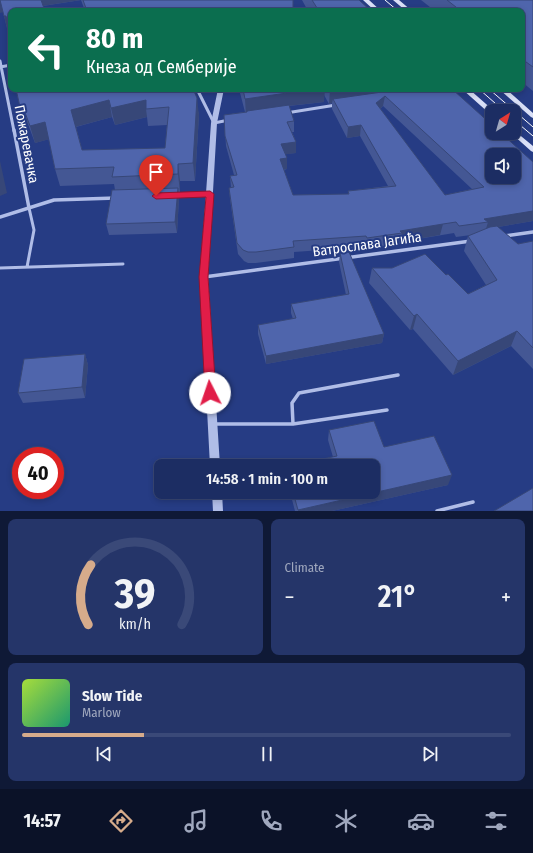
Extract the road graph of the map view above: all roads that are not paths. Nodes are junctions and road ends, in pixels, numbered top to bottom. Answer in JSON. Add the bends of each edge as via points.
{"nodes":[{"id":1,"x":366,"y":0,"type":"edge"},
{"id":2,"x":396,"y":0,"type":"edge"},
{"id":3,"x":375,"y":8,"type":"edge"},
{"id":4,"x":405,"y":8,"type":"edge"},
{"id":5,"x":0,"y":61,"type":"edge"},
{"id":6,"x":1,"y":67,"type":"edge"},
{"id":7,"x":199,"y":92,"type":"edge"},
{"id":8,"x":220,"y":92,"type":"edge"},
{"id":9,"x":468,"y":92,"type":"edge"},
{"id":10,"x":505,"y":92,"type":"edge"},
{"id":11,"x":337,"y":105,"type":"edge"},
{"id":12,"x":485,"y":107,"type":"edge"},
{"id":13,"x":282,"y":113,"type":"edge"},
{"id":14,"x":533,"y":116,"type":"edge"},
{"id":15,"x":236,"y":120,"type":"edge"},
{"id":16,"x":214,"y":122,"type":"junction"},
{"id":17,"x":521,"y":139,"type":"edge"},
{"id":18,"x":533,"y":150,"type":"edge"},
{"id":19,"x":210,"y":194,"type":"junction"},
{"id":20,"x":169,"y":196,"type":"edge"},
{"id":21,"x":123,"y":198,"type":"edge"},
{"id":22,"x":29,"y":208,"type":"junction"},
{"id":23,"x":0,"y":217,"type":"edge"},
{"id":24,"x":533,"y":232,"type":"edge"},
{"id":25,"x":502,"y":236,"type":"edge"},
{"id":26,"x":478,"y":240,"type":"edge"},
{"id":27,"x":123,"y":264,"type":"dead end"},
{"id":28,"x":27,"y":267,"type":"junction"},
{"id":29,"x":0,"y":268,"type":"edge"},
{"id":30,"x":204,"y":277,"type":"junction"},
{"id":31,"x":398,"y":375,"type":"dead end"},
{"id":32,"x":387,"y":410,"type":"dead end"},
{"id":33,"x":212,"y":424,"type":"junction"},
{"id":34,"x":293,"y":424,"type":"junction"},
{"id":35,"x":214,"y":459,"type":"edge"},
{"id":36,"x":217,"y":499,"type":"edge"},
{"id":37,"x":473,"y":502,"type":"dead end"},
{"id":38,"x":218,"y":511,"type":"edge"},
{"id":39,"x":437,"y":511,"type":"edge"}],
"edges":[{"from":1,"to":3,"type":"main road"},
{"from":2,"to":4,"type":"main road"},
{"from":5,"to":6,"type":"street","name":"Пожаревачка"},
{"from":6,"to":22,"type":"street","name":"Пожаревачка"},
{"from":7,"to":16,"type":"street"},
{"from":8,"to":16,"type":"street"},
{"from":9,"to":12,"type":"main road"},
{"from":10,"to":14,"type":"main road"},
{"from":11,"to":13,"type":"street"},
{"from":15,"to":16,"type":"street"},
{"from":16,"to":19,"type":"street"},
{"from":17,"to":18,"type":"main road"},
{"from":19,"to":20,"type":"street"},
{"from":19,"to":30,"type":"street"},
{"from":21,"to":22,"type":"street","via":[[54,200]]},
{"from":22,"to":23,"type":"street"},
{"from":22,"to":28,"type":"lane","via":[[34,230]]},
{"from":24,"to":25,"type":"street"},
{"from":26,"to":30,"type":"street","name":"Ватрослава Јагића"},
{"from":27,"to":28,"type":"lane"},
{"from":28,"to":29,"type":"lane"},
{"from":30,"to":33,"type":"street"},
{"from":31,"to":34,"type":"lane","via":[[299,393],[291,405]]},
{"from":32,"to":34,"type":"lane"},
{"from":33,"to":34,"type":"lane"},
{"from":33,"to":35,"type":"street"},
{"from":36,"to":38,"type":"street"},
{"from":37,"to":39,"type":"lane"}]}
